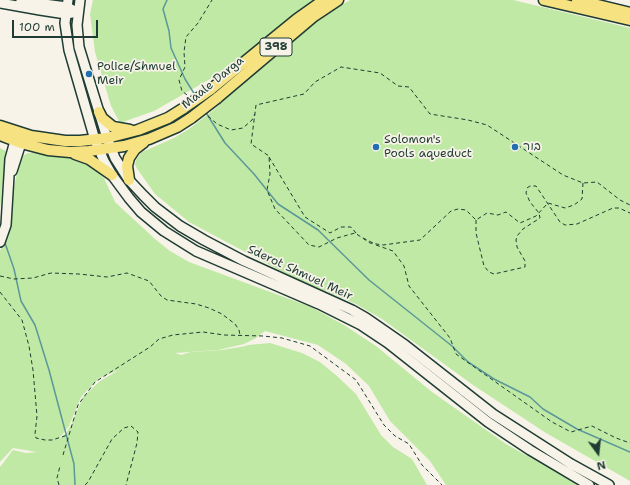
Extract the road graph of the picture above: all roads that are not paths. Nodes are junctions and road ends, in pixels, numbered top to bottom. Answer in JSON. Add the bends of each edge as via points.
{"nodes":[{"id":1,"x":10,"y":0,"type":"edge"},
{"id":2,"x":55,"y":0,"type":"edge"},
{"id":3,"x":80,"y":0,"type":"edge"},
{"id":4,"x":324,"y":0,"type":"edge"},
{"id":5,"x":338,"y":0,"type":"edge"},
{"id":6,"x":544,"y":0,"type":"edge"},
{"id":7,"x":577,"y":0,"type":"edge"},
{"id":8,"x":0,"y":3,"type":"edge"},
{"id":9,"x":40,"y":3,"type":"junction"},
{"id":10,"x":67,"y":7,"type":"edge"},
{"id":11,"x":78,"y":12,"type":"junction"},
{"id":12,"x":630,"y":13,"type":"edge"},
{"id":13,"x":630,"y":20,"type":"edge"},
{"id":14,"x":99,"y":112,"type":"junction"},
{"id":15,"x":0,"y":126,"type":"edge"},
{"id":16,"x":138,"y":130,"type":"junction"},
{"id":17,"x":0,"y":135,"type":"edge"},
{"id":18,"x":107,"y":138,"type":"junction"},
{"id":19,"x":19,"y":139,"type":"junction"},
{"id":20,"x":148,"y":139,"type":"junction"},
{"id":21,"x":95,"y":140,"type":"junction"},
{"id":22,"x":111,"y":148,"type":"junction"},
{"id":23,"x":99,"y":150,"type":"junction"},
{"id":24,"x":70,"y":152,"type":"junction"},
{"id":25,"x":112,"y":175,"type":"junction"},
{"id":26,"x":129,"y":180,"type":"junction"},
{"id":27,"x":0,"y":242,"type":"edge"},
{"id":28,"x":590,"y":485,"type":"edge"},
{"id":29,"x":609,"y":485,"type":"edge"}],
"edges":[{"from":1,"to":9,"type":"main road"},
{"from":2,"to":9,"type":"main road"},
{"from":3,"to":11,"type":"main road","name":"Sderot Shmuel Meir"},
{"from":4,"to":16,"type":"main road","name":"Maale Darga","number":"398","bridge":true,"via":[[210,90],[184,108]]},
{"from":5,"to":20,"type":"main road","name":"Maale Darga","number":"398","bridge":true,"via":[[314,16],[192,118]]},
{"from":6,"to":13,"type":"main road"},
{"from":7,"to":12,"type":"main road"},
{"from":8,"to":10,"type":"main road"},
{"from":9,"to":10,"type":"main road"},
{"from":10,"to":11,"type":"main road"},
{"from":10,"to":21,"type":"main road","name":"Sderot Shmuel Meir","via":[[68,50]]},
{"from":11,"to":14,"type":"main road","name":"Sderot Shmuel Meir","via":[[79,47]]},
{"from":14,"to":16,"type":"main road","via":[[113,127],[120,130]]},
{"from":14,"to":18,"type":"main road","name":"Sderot Shmuel Meir"},
{"from":15,"to":19,"type":"main road","number":"398"},
{"from":16,"to":18,"type":"main road","name":"Maale Darga","number":"398"},
{"from":17,"to":19,"type":"main road","number":"398"},
{"from":18,"to":21,"type":"main road","number":"398"},
{"from":18,"to":22,"type":"main road","name":"Sderot Shmuel Meir"},
{"from":19,"to":21,"type":"main road","number":"398","via":[[31,136],[65,141]]},
{"from":19,"to":24,"type":"main road","number":"398","via":[[48,150]]},
{"from":19,"to":27,"type":"main road","via":[[9,164],[6,225]]},
{"from":20,"to":22,"type":"main road","name":"Maale Darga","number":"398"},
{"from":20,"to":26,"type":"main road","via":[[135,149],[129,158]]},
{"from":21,"to":23,"type":"main road","name":"Sderot Shmuel Meir"},
{"from":22,"to":23,"type":"main road","number":"398"},
{"from":22,"to":26,"type":"main road","name":"Sderot Shmuel Meir"},
{"from":23,"to":24,"type":"main road","number":"398"},
{"from":23,"to":25,"type":"main road","name":"Sderot Shmuel Meir"},
{"from":24,"to":25,"type":"main road","via":[[90,159]]},
{"from":25,"to":28,"type":"main road","name":"Sderot Shmuel Meir","via":[[141,212],[181,242],[361,325],[388,343],[488,422]]},
{"from":26,"to":29,"type":"main road","name":"Sderot Shmuel Meir","via":[[147,199],[180,226],[244,261],[366,318],[493,414]]}]}
